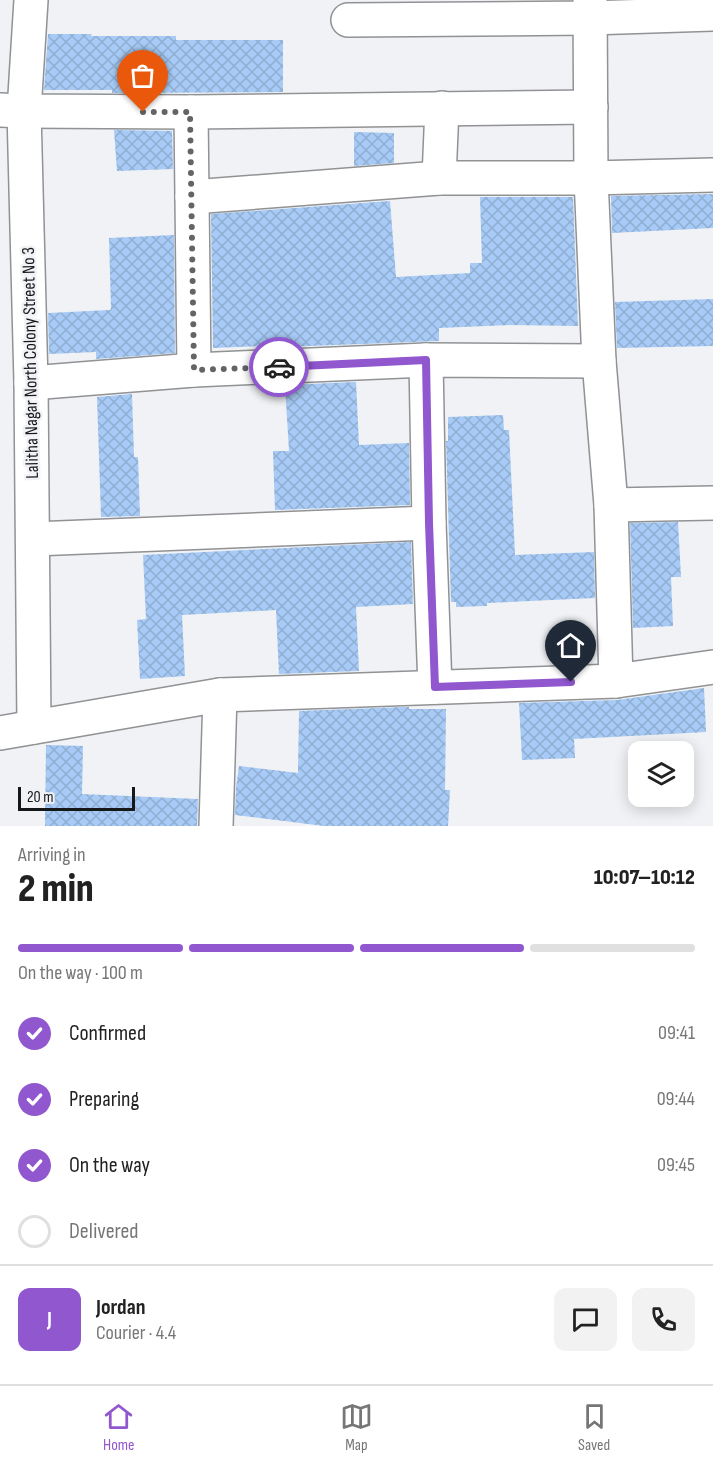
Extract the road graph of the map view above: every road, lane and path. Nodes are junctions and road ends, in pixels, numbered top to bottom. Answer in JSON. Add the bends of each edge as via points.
{"nodes":[{"id":1,"x":31,"y":0,"type":"edge"},
{"id":2,"x":590,"y":9,"type":"edge"},
{"id":3,"x":713,"y":14,"type":"edge"},
{"id":4,"x":348,"y":20,"type":"dead end"},
{"id":5,"x":591,"y":107,"type":"junction"},
{"id":6,"x":442,"y":108,"type":"junction"},
{"id":7,"x":12,"y":111,"type":"edge"},
{"id":8,"x":190,"y":112,"type":"junction"},
{"id":9,"x":713,"y":175,"type":"edge"},
{"id":10,"x":439,"y":178,"type":"junction"},
{"id":11,"x":591,"y":178,"type":"junction"},
{"id":12,"x":192,"y":197,"type":"junction"},
{"id":13,"x":426,"y":360,"type":"junction"},
{"id":14,"x":599,"y":361,"type":"junction"},
{"id":15,"x":194,"y":370,"type":"junction"},
{"id":16,"x":31,"y":383,"type":"junction"},
{"id":17,"x":713,"y":503,"type":"edge"},
{"id":18,"x":611,"y":505,"type":"junction"},
{"id":19,"x":429,"y":523,"type":"junction"},
{"id":20,"x":34,"y":538,"type":"junction"},
{"id":21,"x":713,"y":668,"type":"edge"},
{"id":22,"x":616,"y":681,"type":"junction"},
{"id":23,"x":435,"y":687,"type":"junction"},
{"id":24,"x":220,"y":695,"type":"junction"},
{"id":25,"x":34,"y":727,"type":"junction"},
{"id":26,"x":0,"y":733,"type":"edge"},
{"id":27,"x":216,"y":826,"type":"edge"}],
"edges":[{"from":1,"to":7,"type":"street","name":"Lalitha Nagar North Colony Street No 3"},
{"from":2,"to":3,"type":"street"},
{"from":2,"to":4,"type":"street"},
{"from":2,"to":5,"type":"street"},
{"from":5,"to":6,"type":"street"},
{"from":5,"to":11,"type":"street"},
{"from":6,"to":8,"type":"street"},
{"from":6,"to":10,"type":"street"},
{"from":7,"to":8,"type":"street"},
{"from":7,"to":16,"type":"street","name":"Lalitha Nagar North Colony Street No 3"},
{"from":8,"to":12,"type":"street"},
{"from":9,"to":11,"type":"street"},
{"from":10,"to":11,"type":"street"},
{"from":10,"to":12,"type":"street"},
{"from":11,"to":14,"type":"street"},
{"from":12,"to":15,"type":"street"},
{"from":13,"to":14,"type":"street"},
{"from":13,"to":15,"type":"street"},
{"from":13,"to":19,"type":"street"},
{"from":14,"to":18,"type":"street"},
{"from":15,"to":16,"type":"street"},
{"from":16,"to":20,"type":"street","name":"Lalitha Nagar North Colony Street No 3"},
{"from":17,"to":18,"type":"street"},
{"from":18,"to":22,"type":"street"},
{"from":19,"to":20,"type":"street"},
{"from":19,"to":23,"type":"street"},
{"from":20,"to":25,"type":"street","name":"Lalitha Nagar North Colony Street No 3"},
{"from":21,"to":22,"type":"street"},
{"from":22,"to":23,"type":"street"},
{"from":23,"to":24,"type":"street"},
{"from":24,"to":25,"type":"street"},
{"from":24,"to":27,"type":"street"},
{"from":25,"to":26,"type":"street"}]}
